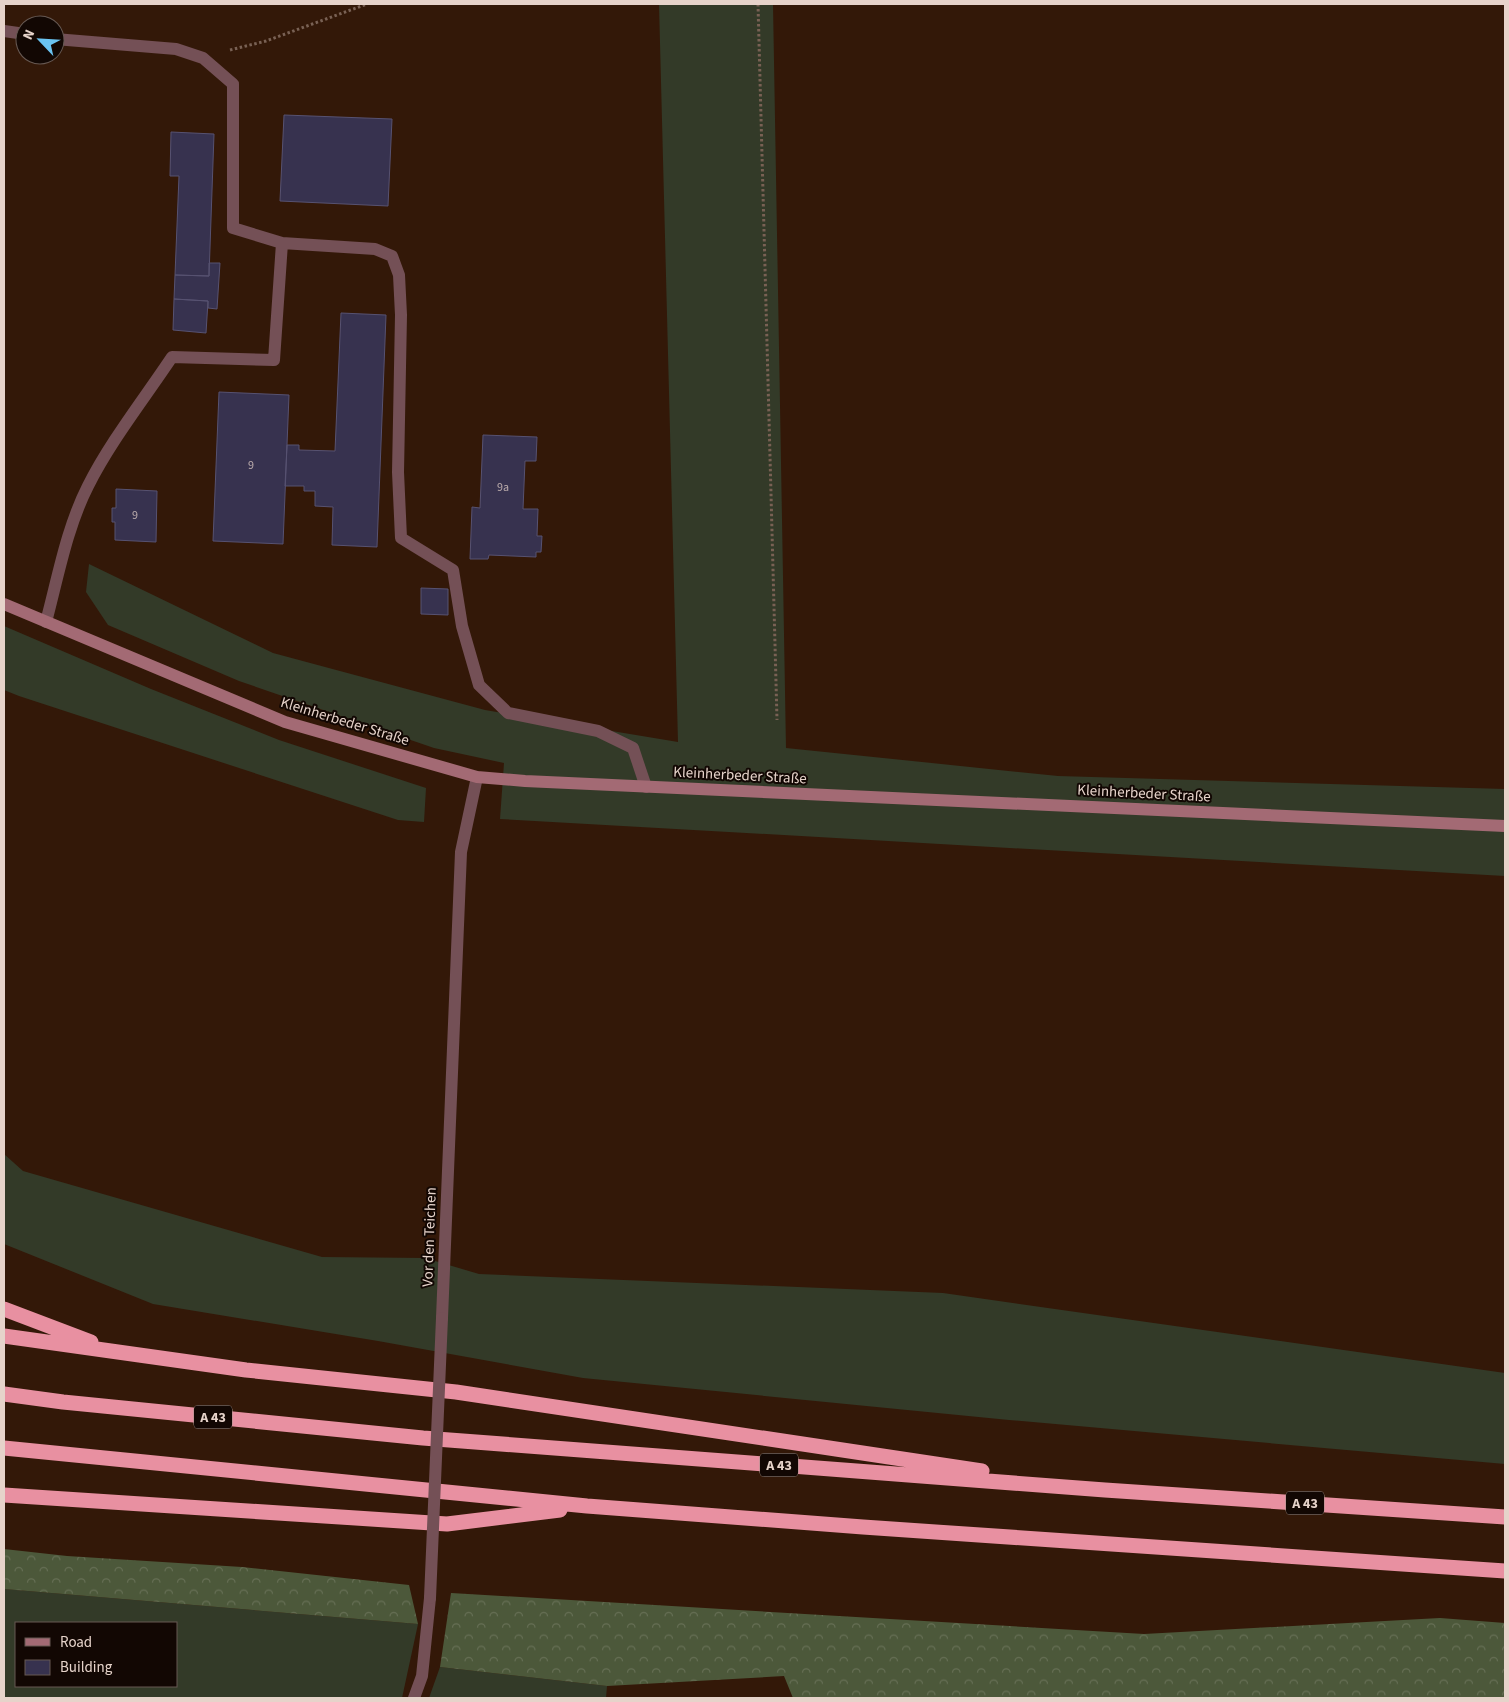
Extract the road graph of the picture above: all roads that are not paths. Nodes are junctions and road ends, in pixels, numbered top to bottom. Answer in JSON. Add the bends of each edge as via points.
{"nodes":[{"id":1,"x":65,"y":40,"type":"edge"},
{"id":2,"x":282,"y":243,"type":"junction"},
{"id":3,"x":4,"y":604,"type":"edge"},
{"id":4,"x":46,"y":622,"type":"junction"},
{"id":5,"x":477,"y":777,"type":"junction"},
{"id":6,"x":646,"y":787,"type":"junction"},
{"id":7,"x":1505,"y":826,"type":"edge"},
{"id":8,"x":4,"y":1309,"type":"edge"},
{"id":9,"x":4,"y":1336,"type":"edge"},
{"id":10,"x":116,"y":1351,"type":"junction"},
{"id":11,"x":4,"y":1394,"type":"edge"},
{"id":12,"x":4,"y":1448,"type":"edge"},
{"id":13,"x":1105,"y":1490,"type":"junction"},
{"id":14,"x":4,"y":1495,"type":"edge"},
{"id":15,"x":587,"y":1506,"type":"junction"},
{"id":16,"x":1505,"y":1517,"type":"edge"},
{"id":17,"x":1505,"y":1571,"type":"edge"},
{"id":18,"x":414,"y":1698,"type":"edge"}],
"edges":[{"from":1,"to":2,"type":"lane","via":[[176,49],[203,58],[233,84],[234,228]]},
{"from":2,"to":4,"type":"lane","via":[[274,360],[172,358],[88,486],[74,519]]},
{"from":2,"to":6,"type":"lane","via":[[375,249],[392,256],[399,275],[398,472],[402,538],[453,570],[462,626],[479,685],[508,713],[598,731],[633,748]]},
{"from":3,"to":4,"type":"street","name":"Kleinherbeder Straße"},
{"from":4,"to":5,"type":"street","name":"Kleinherbeder Straße","via":[[285,722]]},
{"from":5,"to":6,"type":"street","name":"Kleinherbeder Straße"},
{"from":5,"to":18,"type":"lane","name":"Vor den Teichen","bridge":true,"via":[[461,852],[430,1598],[422,1676]]},
{"from":6,"to":7,"type":"street","name":"Kleinherbeder Straße"},
{"from":8,"to":10,"type":"highway"},
{"from":9,"to":10,"type":"highway"},
{"from":10,"to":13,"type":"highway","via":[[246,1370],[456,1392]]},
{"from":11,"to":13,"type":"highway","number":"A 43","via":[[423,1438]]},
{"from":12,"to":15,"type":"highway"},
{"from":13,"to":16,"type":"highway","number":"A 43"},
{"from":14,"to":15,"type":"highway","via":[[447,1524]]},
{"from":15,"to":17,"type":"highway"}]}
